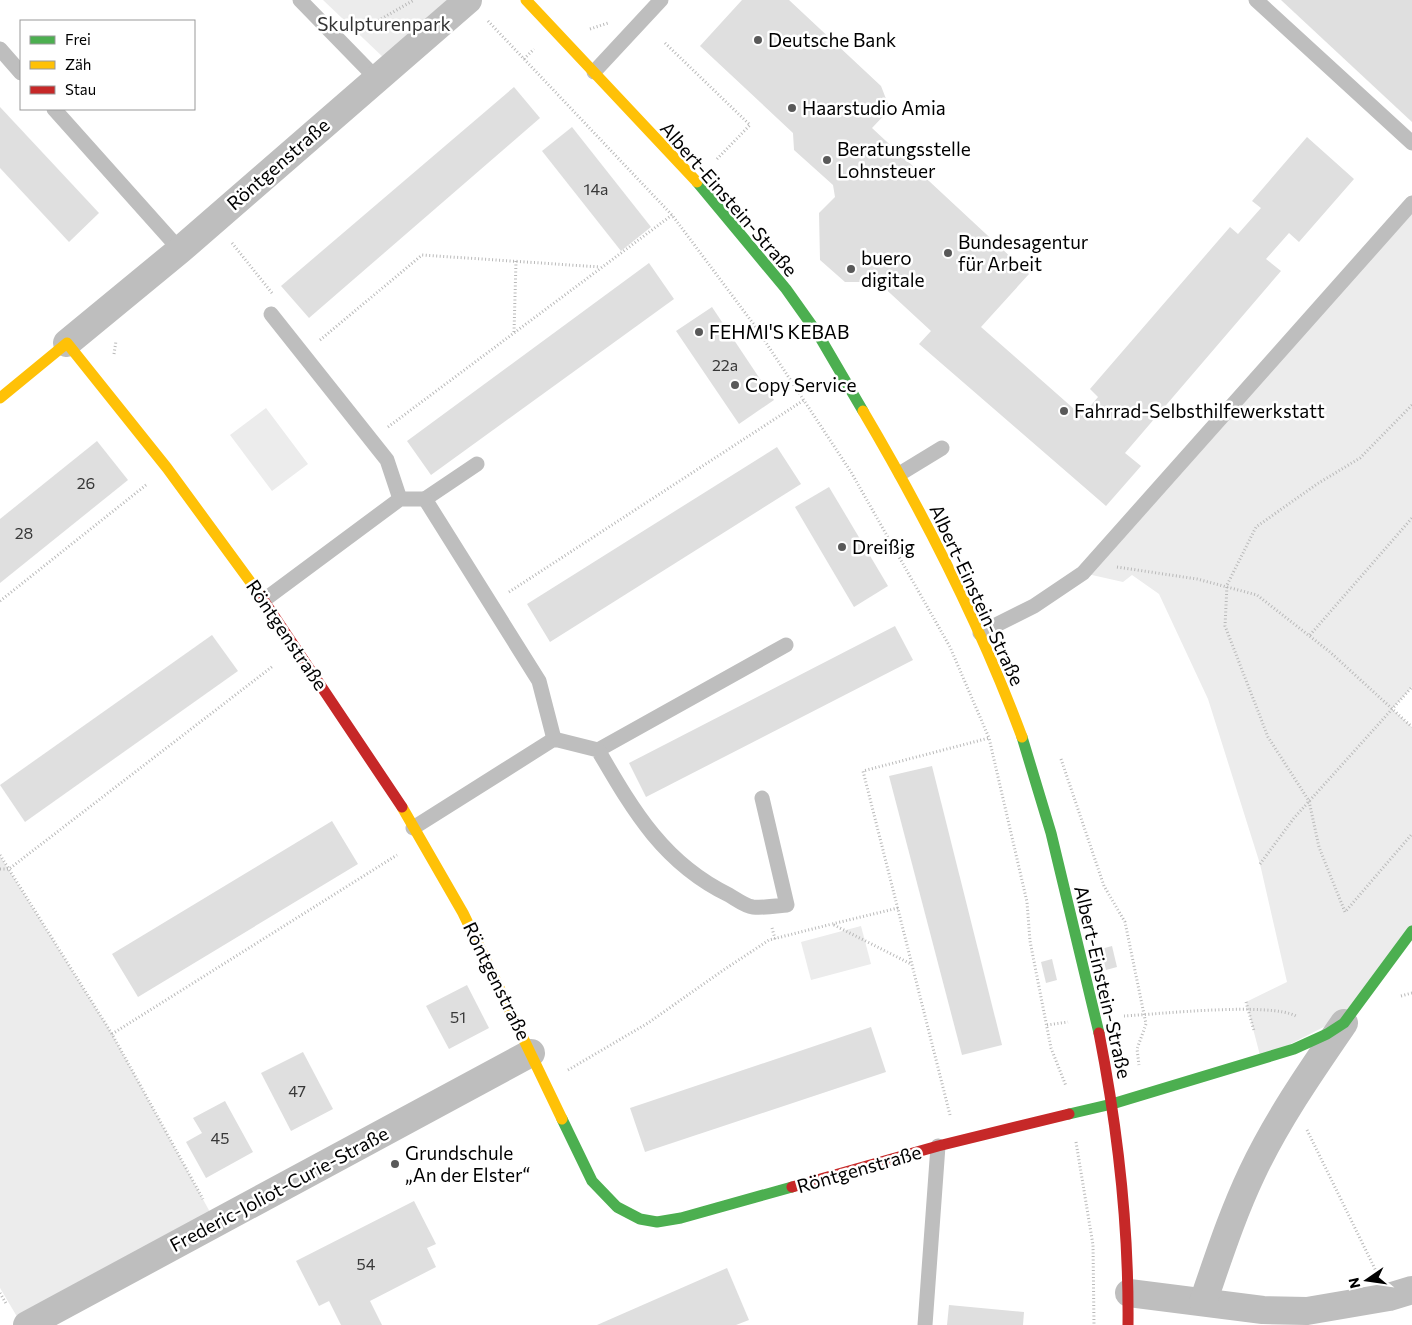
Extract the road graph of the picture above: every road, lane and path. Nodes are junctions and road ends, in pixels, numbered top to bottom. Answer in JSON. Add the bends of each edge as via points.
{"nodes":[{"id":1,"x":300,"y":0,"type":"edge"},
{"id":2,"x":414,"y":0,"type":"edge"},
{"id":3,"x":526,"y":0,"type":"edge"},
{"id":4,"x":661,"y":0,"type":"edge"},
{"id":5,"x":1256,"y":0,"type":"edge"},
{"id":6,"x":476,"y":8,"type":"edge"},
{"id":7,"x":342,"y":42,"type":"junction"},
{"id":8,"x":665,"y":43,"type":"dead end"},
{"id":9,"x":0,"y":49,"type":"edge"},
{"id":10,"x":20,"y":71,"type":"edge"},
{"id":11,"x":594,"y":72,"type":"junction"},
{"id":12,"x":376,"y":78,"type":"junction"},
{"id":13,"x":55,"y":110,"type":"edge"},
{"id":14,"x":1412,"y":143,"type":"edge"},
{"id":15,"x":710,"y":165,"type":"dead end"},
{"id":16,"x":1412,"y":203,"type":"edge"},
{"id":17,"x":672,"y":215,"type":"junction"},
{"id":18,"x":226,"y":237,"type":"dead end"},
{"id":19,"x":180,"y":250,"type":"junction"},
{"id":20,"x":516,"y":261,"type":"junction"},
{"id":21,"x":601,"y":267,"type":"junction"},
{"id":22,"x":271,"y":314,"type":"joint"},
{"id":23,"x":514,"y":332,"type":"junction"},
{"id":24,"x":116,"y":339,"type":"dead end"},
{"id":25,"x":67,"y":343,"type":"junction"},
{"id":26,"x":303,"y":354,"type":"junction"},
{"id":27,"x":114,"y":362,"type":"dead end"},
{"id":28,"x":0,"y":398,"type":"edge"},
{"id":29,"x":804,"y":400,"type":"junction"},
{"id":30,"x":1412,"y":405,"type":"edge"},
{"id":31,"x":371,"y":440,"type":"junction"},
{"id":32,"x":942,"y":448,"type":"dead end"},
{"id":33,"x":477,"y":464,"type":"dead end"},
{"id":34,"x":167,"y":468,"type":"junction"},
{"id":35,"x":900,"y":473,"type":"junction"},
{"id":36,"x":400,"y":499,"type":"junction"},
{"id":37,"x":425,"y":499,"type":"junction"},
{"id":38,"x":1412,"y":518,"type":"edge"},
{"id":39,"x":1090,"y":566,"type":"junction"},
{"id":40,"x":1227,"y":585,"type":"junction"},
{"id":41,"x":264,"y":600,"type":"junction"},
{"id":42,"x":0,"y":601,"type":"edge"},
{"id":43,"x":491,"y":604,"type":"junction"},
{"id":44,"x":980,"y":633,"type":"junction"},
{"id":45,"x":1310,"y":635,"type":"junction"},
{"id":46,"x":786,"y":645,"type":"dead end"},
{"id":47,"x":296,"y":648,"type":"junction"},
{"id":48,"x":1412,"y":687,"type":"edge"},
{"id":49,"x":1392,"y":709,"type":"junction"},
{"id":50,"x":1412,"y":727,"type":"edge"},
{"id":51,"x":989,"y":738,"type":"junction"},
{"id":52,"x":554,"y":739,"type":"junction"},
{"id":53,"x":598,"y":750,"type":"junction"},
{"id":54,"x":762,"y":798,"type":"dead end"},
{"id":55,"x":1309,"y":801,"type":"junction"},
{"id":56,"x":417,"y":834,"type":"junction"},
{"id":57,"x":1412,"y":834,"type":"edge"},
{"id":58,"x":0,"y":855,"type":"edge"},
{"id":59,"x":1260,"y":864,"type":"dead end"},
{"id":60,"x":0,"y":869,"type":"edge"},
{"id":61,"x":9,"y":869,"type":"junction"},
{"id":62,"x":898,"y":908,"type":"junction"},
{"id":63,"x":832,"y":924,"type":"junction"},
{"id":64,"x":1412,"y":931,"type":"edge"},
{"id":65,"x":912,"y":964,"type":"junction"},
{"id":66,"x":1246,"y":1002,"type":"dead end"},
{"id":67,"x":1249,"y":1010,"type":"junction"},
{"id":68,"x":1145,"y":1015,"type":"dead end"},
{"id":69,"x":1335,"y":1029,"type":"junction"},
{"id":70,"x":112,"y":1034,"type":"junction"},
{"id":71,"x":531,"y":1053,"type":"junction"},
{"id":72,"x":1261,"y":1059,"type":"junction"},
{"id":73,"x":563,"y":1062,"type":"dead end"},
{"id":74,"x":567,"y":1070,"type":"junction"},
{"id":75,"x":571,"y":1078,"type":"dead end"},
{"id":76,"x":1293,"y":1100,"type":"junction"},
{"id":77,"x":1112,"y":1104,"type":"junction"},
{"id":78,"x":1071,"y":1114,"type":"junction"},
{"id":79,"x":952,"y":1123,"type":"dead end"},
{"id":80,"x":938,"y":1146,"type":"junction"},
{"id":81,"x":216,"y":1224,"type":"junction"},
{"id":82,"x":1129,"y":1293,"type":"junction"},
{"id":83,"x":1401,"y":1294,"type":"edge"},
{"id":84,"x":1204,"y":1302,"type":"junction"},
{"id":85,"x":27,"y":1325,"type":"edge"},
{"id":86,"x":925,"y":1325,"type":"edge"},
{"id":87,"x":1094,"y":1325,"type":"edge"},
{"id":88,"x":1128,"y":1325,"type":"edge"}],
"edges":[{"from":1,"to":7,"type":"lane"},
{"from":2,"to":7,"type":"path"},
{"from":3,"to":11,"type":"street","name":"Albert-Einstein-Straße"},
{"from":4,"to":11,"type":"lane"},
{"from":5,"to":14,"type":"lane"},
{"from":6,"to":12,"type":"street","name":"Röntgenstraße"},
{"from":6,"to":17,"type":"path"},
{"from":7,"to":12,"type":"lane"},
{"from":8,"to":15,"type":"path","via":[[750,125]]},
{"from":9,"to":10,"type":"lane"},
{"from":11,"to":35,"type":"street","name":"Albert-Einstein-Straße","via":[[752,246],[818,334]]},
{"from":12,"to":19,"type":"street","name":"Röntgenstraße"},
{"from":13,"to":19,"type":"lane"},
{"from":16,"to":39,"type":"lane"},
{"from":17,"to":21,"type":"path"},
{"from":17,"to":29,"type":"path","via":[[755,326]]},
{"from":18,"to":22,"type":"path","via":[[271,290],[274,299]]},
{"from":19,"to":25,"type":"street","name":"Röntgenstraße"},
{"from":20,"to":21,"type":"path"},
{"from":20,"to":23,"type":"path"},
{"from":20,"to":26,"type":"path","via":[[422,255]]},
{"from":21,"to":23,"type":"path"},
{"from":22,"to":26,"type":"lane"},
{"from":23,"to":31,"type":"path"},
{"from":24,"to":27,"type":"path"},
{"from":25,"to":28,"type":"street","name":"Röntgenstraße"},
{"from":25,"to":34,"type":"street","name":"Röntgenstraße"},
{"from":26,"to":31,"type":"lane"},
{"from":29,"to":43,"type":"path"},
{"from":29,"to":51,"type":"path","via":[[850,472],[950,647]]},
{"from":30,"to":40,"type":"path","via":[[1360,458],[1256,527]]},
{"from":31,"to":36,"type":"lane","via":[[386,460]]},
{"from":32,"to":35,"type":"lane"},
{"from":33,"to":37,"type":"lane"},
{"from":34,"to":41,"type":"street","name":"Röntgenstraße"},
{"from":34,"to":42,"type":"path"},
{"from":35,"to":44,"type":"street","name":"Albert-Einstein-Straße"},
{"from":36,"to":37,"type":"lane"},
{"from":36,"to":41,"type":"lane"},
{"from":37,"to":43,"type":"lane"},
{"from":38,"to":45,"type":"path"},
{"from":39,"to":40,"type":"path","via":[[1143,570]]},
{"from":39,"to":44,"type":"lane","via":[[1034,606]]},
{"from":40,"to":45,"type":"path","via":[[1257,595]]},
{"from":40,"to":55,"type":"path","via":[[1225,626],[1268,737]]},
{"from":41,"to":47,"type":"street","name":"Röntgenstraße"},
{"from":43,"to":52,"type":"lane","via":[[539,681]]},
{"from":44,"to":77,"type":"street","name":"Albert-Einstein-Straße","via":[[1022,738],[1047,819],[1084,965]]},
{"from":45,"to":49,"type":"path"},
{"from":46,"to":53,"type":"lane"},
{"from":47,"to":56,"type":"street","name":"Röntgenstraße"},
{"from":47,"to":61,"type":"path"},
{"from":48,"to":49,"type":"path"},
{"from":49,"to":50,"type":"path"},
{"from":49,"to":55,"type":"path"},
{"from":51,"to":62,"type":"path","via":[[863,772]]},
{"from":51,"to":78,"type":"path","via":[[1027,902],[1030,941],[1051,1048],[1067,1091]]},
{"from":52,"to":53,"type":"lane"},
{"from":52,"to":56,"type":"lane"},
{"from":53,"to":54,"type":"lane","via":[[628,802],[654,838],[689,870],[751,907],[787,905]]},
{"from":55,"to":57,"type":"path","via":[[1319,847],[1345,912]]},
{"from":55,"to":59,"type":"path"},
{"from":56,"to":70,"type":"path"},
{"from":56,"to":71,"type":"street","name":"Röntgenstraße","via":[[463,913]]},
{"from":58,"to":61,"type":"path"},
{"from":60,"to":61,"type":"path"},
{"from":61,"to":70,"type":"path"},
{"from":62,"to":63,"type":"path"},
{"from":62,"to":65,"type":"path"},
{"from":63,"to":65,"type":"path"},
{"from":63,"to":74,"type":"path","via":[[769,940],[648,1022]]},
{"from":64,"to":69,"type":"street"},
{"from":65,"to":79,"type":"path"},
{"from":66,"to":67,"type":"path"},
{"from":67,"to":68,"type":"path"},
{"from":67,"to":69,"type":"path","via":[[1287,1012]]},
{"from":67,"to":72,"type":"path"},
{"from":69,"to":72,"type":"street","name":"Röntgenstraße","via":[[1294,1049]]},
{"from":69,"to":76,"type":"street"},
{"from":70,"to":81,"type":"path"},
{"from":71,"to":80,"type":"street","name":"Röntgenstraße","via":[[592,1181],[606,1199],[625,1213],[650,1222],[681,1218]]},
{"from":71,"to":81,"type":"street","name":"Frederic-Joliot-Curie-Straße"},
{"from":72,"to":77,"type":"street","name":"Röntgenstraße"},
{"from":73,"to":74,"type":"path"},
{"from":74,"to":75,"type":"path"},
{"from":76,"to":83,"type":"path"},
{"from":76,"to":84,"type":"street","via":[[1252,1173],[1232,1218]]},
{"from":77,"to":78,"type":"street","name":"Röntgenstraße"},
{"from":77,"to":82,"type":"street","name":"Albert-Einstein-Straße","via":[[1125,1204]]},
{"from":78,"to":80,"type":"street","name":"Röntgenstraße"},
{"from":78,"to":87,"type":"path","via":[[1093,1245]]},
{"from":80,"to":86,"type":"lane"},
{"from":81,"to":85,"type":"street","name":"Frederic-Joliot-Curie-Straße"},
{"from":82,"to":84,"type":"street"},
{"from":82,"to":88,"type":"street","name":"Albert-Einstein-Straße"},
{"from":83,"to":84,"type":"street","via":[[1307,1311],[1263,1310]]}]}
